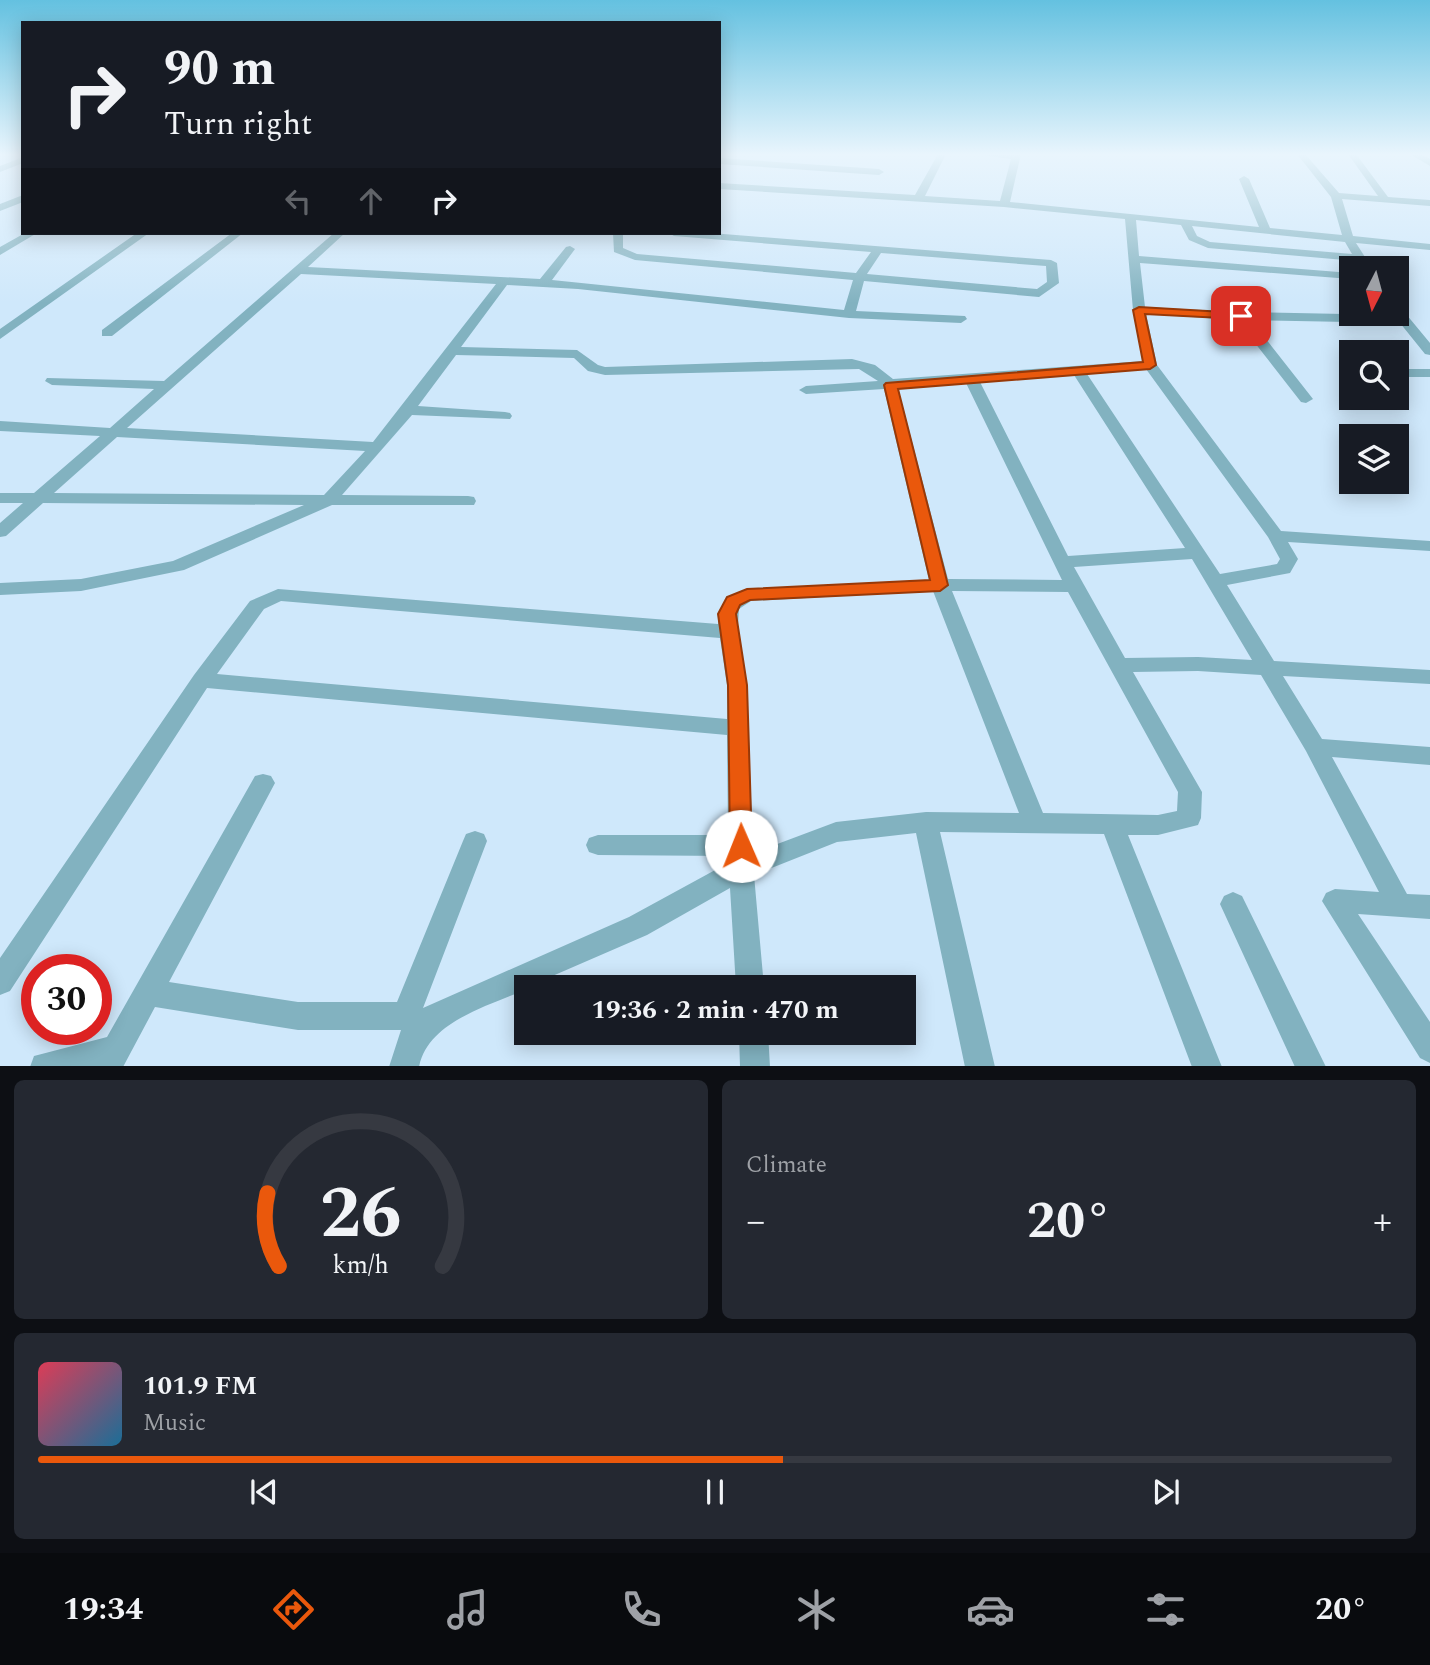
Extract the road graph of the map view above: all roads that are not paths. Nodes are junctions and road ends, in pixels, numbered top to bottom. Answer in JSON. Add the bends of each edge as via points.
{"nodes":[{"id":1,"x":1000,"y":204,"type":"edge"},
{"id":2,"x":1004,"y":204,"type":"joint"},
{"id":3,"x":1255,"y":204,"type":"edge"},
{"id":4,"x":1338,"y":204,"type":"edge"},
{"id":5,"x":1129,"y":215,"type":"junction"},
{"id":6,"x":1183,"y":220,"type":"junction"},
{"id":7,"x":1266,"y":230,"type":"junction"},
{"id":8,"x":29,"y":235,"type":"edge"},
{"id":9,"x":141,"y":235,"type":"edge"},
{"id":10,"x":235,"y":235,"type":"edge"},
{"id":11,"x":338,"y":235,"type":"edge"},
{"id":12,"x":618,"y":235,"type":"edge"},
{"id":13,"x":700,"y":235,"type":"edge"},
{"id":14,"x":1349,"y":240,"type":"junction"},
{"id":15,"x":1430,"y":247,"type":"edge"},
{"id":16,"x":570,"y":249,"type":"dead end"},
{"id":17,"x":878,"y":249,"type":"junction"},
{"id":18,"x":0,"y":252,"type":"edge"},
{"id":19,"x":1339,"y":256,"type":"edge"},
{"id":20,"x":1357,"y":256,"type":"edge"},
{"id":21,"x":1133,"y":259,"type":"junction"},
{"id":22,"x":298,"y":270,"type":"junction"},
{"id":23,"x":1339,"y":275,"type":"edge"},
{"id":24,"x":860,"y":276,"type":"junction"},
{"id":25,"x":505,"y":280,"type":"junction"},
{"id":26,"x":544,"y":282,"type":"junction"},
{"id":27,"x":1139,"y":310,"type":"junction"},
{"id":28,"x":849,"y":314,"type":"junction"},
{"id":29,"x":1339,"y":315,"type":"edge"},
{"id":30,"x":1241,"y":316,"type":"junction"},
{"id":31,"x":961,"y":319,"type":"dead end"},
{"id":32,"x":1409,"y":325,"type":"edge"},
{"id":33,"x":107,"y":333,"type":"dead end"},
{"id":34,"x":0,"y":335,"type":"edge"},
{"id":35,"x":452,"y":351,"type":"junction"},
{"id":36,"x":1430,"y":351,"type":"edge"},
{"id":37,"x":1150,"y":365,"type":"junction"},
{"id":38,"x":1078,"y":370,"type":"junction"},
{"id":39,"x":1409,"y":373,"type":"edge"},
{"id":40,"x":1430,"y":373,"type":"edge"},
{"id":41,"x":971,"y":378,"type":"junction"},
{"id":42,"x":52,"y":381,"type":"dead end"},
{"id":43,"x":168,"y":385,"type":"junction"},
{"id":44,"x":890,"y":385,"type":"junction"},
{"id":45,"x":806,"y":390,"type":"dead end"},
{"id":46,"x":1306,"y":399,"type":"dead end"},
{"id":47,"x":408,"y":410,"type":"junction"},
{"id":48,"x":505,"y":416,"type":"dead end"},
{"id":49,"x":0,"y":426,"type":"edge"},
{"id":50,"x":115,"y":431,"type":"junction"},
{"id":51,"x":377,"y":447,"type":"junction"},
{"id":52,"x":0,"y":498,"type":"edge"},
{"id":53,"x":38,"y":498,"type":"junction"},
{"id":54,"x":329,"y":500,"type":"junction"},
{"id":55,"x":468,"y":501,"type":"dead end"},
{"id":56,"x":0,"y":532,"type":"edge"},
{"id":57,"x":1276,"y":536,"type":"junction"},
{"id":58,"x":1430,"y":546,"type":"edge"},
{"id":59,"x":1195,"y":553,"type":"junction"},
{"id":60,"x":1063,"y":562,"type":"junction"},
{"id":61,"x":1215,"y":581,"type":"junction"},
{"id":62,"x":940,"y":585,"type":"junction"},
{"id":63,"x":1074,"y":586,"type":"junction"},
{"id":64,"x":0,"y":589,"type":"edge"},
{"id":65,"x":729,"y":632,"type":"junction"},
{"id":66,"x":1120,"y":665,"type":"junction"},
{"id":67,"x":1266,"y":667,"type":"junction"},
{"id":68,"x":1430,"y":677,"type":"edge"},
{"id":69,"x":201,"y":680,"type":"junction"},
{"id":70,"x":738,"y":728,"type":"junction"},
{"id":71,"x":1315,"y":747,"type":"junction"},
{"id":72,"x":1430,"y":756,"type":"edge"},
{"id":73,"x":263,"y":783,"type":"dead end"},
{"id":74,"x":926,"y":822,"type":"junction"},
{"id":75,"x":1036,"y":825,"type":"junction"},
{"id":76,"x":1112,"y":825,"type":"junction"},
{"id":77,"x":475,"y":841,"type":"dead end"},
{"id":78,"x":597,"y":845,"type":"dead end"},
{"id":79,"x":741,"y":858,"type":"junction"},
{"id":80,"x":1233,"y":904,"type":"dead end"},
{"id":81,"x":1399,"y":905,"type":"junction"},
{"id":82,"x":1430,"y":907,"type":"edge"},
{"id":83,"x":749,"y":975,"type":"edge"},
{"id":84,"x":0,"y":982,"type":"edge"},
{"id":85,"x":148,"y":992,"type":"junction"},
{"id":86,"x":412,"y":1022,"type":"junction"},
{"id":87,"x":754,"y":1045,"type":"edge"},
{"id":88,"x":1430,"y":1048,"type":"edge"},
{"id":89,"x":111,"y":1058,"type":"edge"},
{"id":90,"x":45,"y":1066,"type":"edge"},
{"id":91,"x":404,"y":1066,"type":"edge"},
{"id":92,"x":755,"y":1066,"type":"edge"},
{"id":93,"x":980,"y":1066,"type":"edge"},
{"id":94,"x":1207,"y":1066,"type":"edge"},
{"id":95,"x":1311,"y":1066,"type":"edge"}],
"edges":[{"from":1,"to":2,"type":"street"},
{"from":2,"to":5,"type":"street"},
{"from":3,"to":7,"type":"street"},
{"from":4,"to":14,"type":"street"},
{"from":5,"to":6,"type":"street"},
{"from":5,"to":21,"type":"street"},
{"from":6,"to":7,"type":"street"},
{"from":6,"to":19,"type":"street","via":[[1193,238],[1208,246]]},
{"from":7,"to":14,"type":"street"},
{"from":8,"to":18,"type":"street"},
{"from":9,"to":34,"type":"street"},
{"from":10,"to":33,"type":"street"},
{"from":11,"to":22,"type":"street"},
{"from":12,"to":24,"type":"street","via":[[618,250],[635,257]]},
{"from":13,"to":17,"type":"street"},
{"from":14,"to":15,"type":"street"},
{"from":14,"to":20,"type":"street"},
{"from":16,"to":26,"type":"street"},
{"from":17,"to":24,"type":"street"},
{"from":17,"to":24,"type":"street","via":[[1051,263],[1053,283],[1039,293]]},
{"from":21,"to":23,"type":"street"},
{"from":21,"to":27,"type":"street"},
{"from":22,"to":25,"type":"street"},
{"from":22,"to":43,"type":"street"},
{"from":24,"to":28,"type":"street"},
{"from":25,"to":26,"type":"street"},
{"from":25,"to":35,"type":"street"},
{"from":26,"to":28,"type":"street"},
{"from":27,"to":30,"type":"street"},
{"from":27,"to":37,"type":"street"},
{"from":28,"to":31,"type":"street"},
{"from":29,"to":30,"type":"street"},
{"from":30,"to":46,"type":"street"},
{"from":32,"to":36,"type":"street"},
{"from":35,"to":44,"type":"street","via":[[577,354],[593,368],[605,371],[863,364],[878,369]]},
{"from":35,"to":47,"type":"street"},
{"from":37,"to":38,"type":"street"},
{"from":37,"to":57,"type":"street"},
{"from":38,"to":41,"type":"street"},
{"from":38,"to":59,"type":"street"},
{"from":39,"to":40,"type":"street"},
{"from":41,"to":44,"type":"street"},
{"from":41,"to":60,"type":"street"},
{"from":42,"to":43,"type":"street"},
{"from":43,"to":50,"type":"street"},
{"from":44,"to":45,"type":"street"},
{"from":44,"to":62,"type":"street"},
{"from":47,"to":48,"type":"street"},
{"from":47,"to":51,"type":"street"},
{"from":49,"to":50,"type":"street"},
{"from":50,"to":51,"type":"street"},
{"from":50,"to":53,"type":"street"},
{"from":51,"to":54,"type":"street"},
{"from":52,"to":53,"type":"street"},
{"from":53,"to":54,"type":"street"},
{"from":53,"to":56,"type":"street"},
{"from":54,"to":55,"type":"street"},
{"from":54,"to":64,"type":"street","via":[[178,566],[81,585]]},
{"from":57,"to":58,"type":"street"},
{"from":57,"to":61,"type":"street","via":[[1289,558],[1284,569]]},
{"from":59,"to":60,"type":"street"},
{"from":59,"to":61,"type":"street"},
{"from":60,"to":63,"type":"street"},
{"from":61,"to":67,"type":"street"},
{"from":62,"to":63,"type":"street"},
{"from":62,"to":65,"type":"street","via":[[747,595],[733,601],[727,614]]},
{"from":62,"to":75,"type":"street"},
{"from":63,"to":66,"type":"street"},
{"from":65,"to":69,"type":"street","via":[[278,595],[257,605]]},
{"from":65,"to":70,"type":"street"},
{"from":66,"to":67,"type":"street"},
{"from":66,"to":76,"type":"street","via":[[1190,792],[1189,818],[1158,825]]},
{"from":67,"to":68,"type":"street"},
{"from":67,"to":71,"type":"street"},
{"from":69,"to":70,"type":"street"},
{"from":69,"to":84,"type":"street"},
{"from":70,"to":79,"type":"street"},
{"from":71,"to":72,"type":"street"},
{"from":71,"to":81,"type":"street"},
{"from":73,"to":85,"type":"street"},
{"from":74,"to":75,"type":"street"},
{"from":74,"to":79,"type":"street","via":[[836,832]]},
{"from":74,"to":93,"type":"street"},
{"from":75,"to":76,"type":"street"},
{"from":76,"to":94,"type":"street"},
{"from":77,"to":86,"type":"street"},
{"from":78,"to":79,"type":"street"},
{"from":79,"to":83,"type":"street"},
{"from":79,"to":86,"type":"street","via":[[638,926],[436,1016]]},
{"from":80,"to":95,"type":"street"},
{"from":81,"to":82,"type":"street"},
{"from":81,"to":88,"type":"street","via":[[1335,901]]},
{"from":85,"to":86,"type":"street","via":[[298,1016]]},
{"from":85,"to":89,"type":"street"},
{"from":86,"to":91,"type":"street"},
{"from":87,"to":92,"type":"street"},
{"from":89,"to":90,"type":"street"}]}
